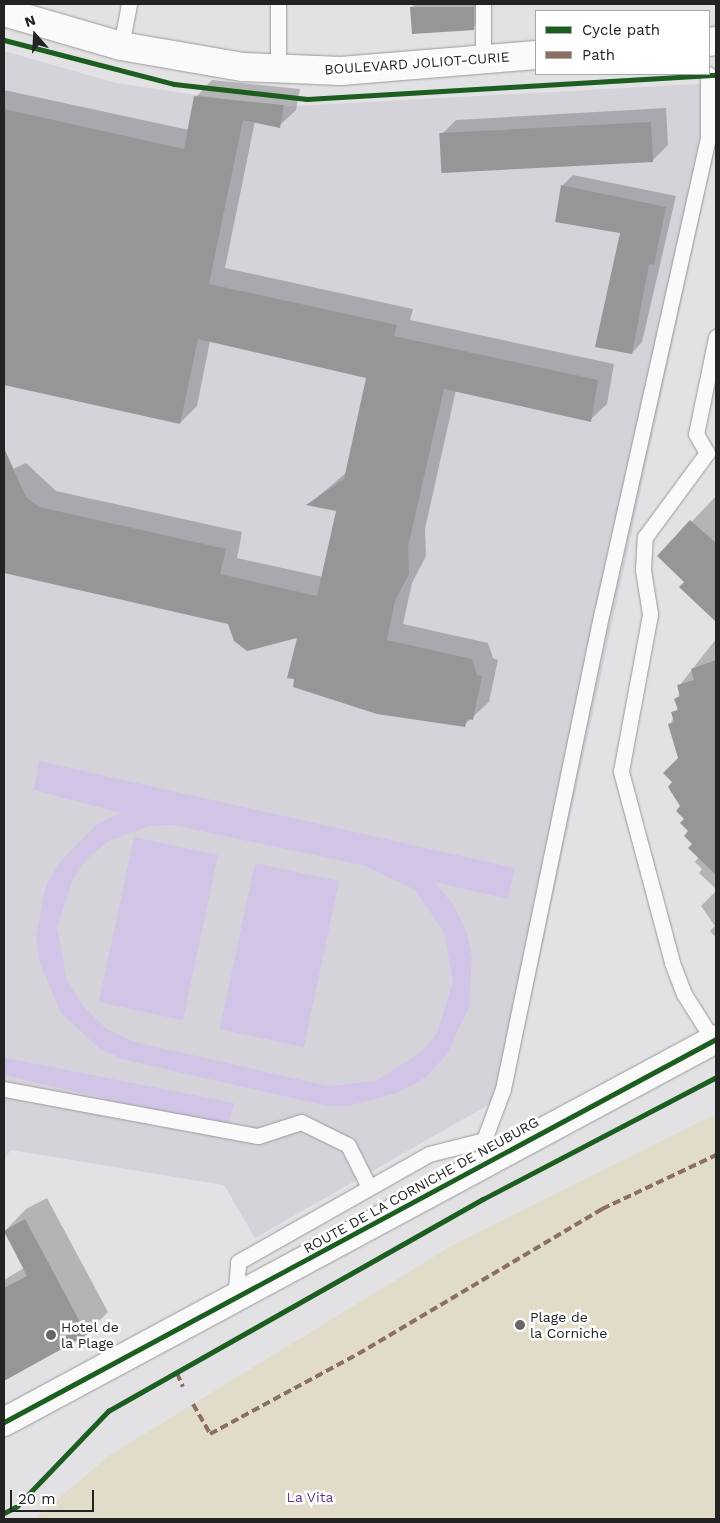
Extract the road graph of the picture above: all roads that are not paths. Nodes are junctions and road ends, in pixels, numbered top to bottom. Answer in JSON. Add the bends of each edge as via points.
{"nodes":[{"id":1,"x":129,"y":4,"type":"edge"},
{"id":2,"x":278,"y":4,"type":"edge"},
{"id":3,"x":483,"y":4,"type":"edge"},
{"id":4,"x":4,"y":12,"type":"edge"},
{"id":5,"x":121,"y":46,"type":"junction"},
{"id":6,"x":535,"y":55,"type":"edge"},
{"id":7,"x":483,"y":59,"type":"junction"},
{"id":8,"x":278,"y":69,"type":"junction"},
{"id":9,"x":708,"y":75,"type":"edge"},
{"id":10,"x":716,"y":337,"type":"edge"},
{"id":11,"x":712,"y":456,"type":"edge"},
{"id":12,"x":715,"y":1039,"type":"edge"},
{"id":13,"x":4,"y":1088,"type":"edge"},
{"id":14,"x":490,"y":1149,"type":"junction"},
{"id":15,"x":369,"y":1187,"type":"junction"},
{"id":16,"x":235,"y":1300,"type":"junction"},
{"id":17,"x":4,"y":1422,"type":"edge"}],
"edges":[{"from":1,"to":5,"type":"lane"},
{"from":2,"to":8,"type":"lane"},
{"from":3,"to":7,"type":"lane"},
{"from":4,"to":5,"type":"street","name":"BOULEVARD JOLIOT-CURIE"},
{"from":5,"to":8,"type":"street","name":"BOULEVARD JOLIOT-CURIE"},
{"from":6,"to":7,"type":"street","name":"BOULEVARD JOLIOT-CURIE"},
{"from":7,"to":8,"type":"street","name":"BOULEVARD JOLIOT-CURIE","via":[[341,71]]},
{"from":9,"to":14,"type":"lane","via":[[708,138],[602,612]]},
{"from":10,"to":11,"type":"lane","via":[[696,434]]},
{"from":11,"to":12,"type":"lane","via":[[645,537],[643,570],[650,614],[621,771],[672,962],[684,994]]},
{"from":12,"to":14,"type":"street","name":"ROUTE DE LA CORNICHE DE NEUBURG"},
{"from":13,"to":15,"type":"lane","via":[[258,1136],[301,1122],[348,1145]]},
{"from":14,"to":15,"type":"lane","via":[[429,1154]]},
{"from":14,"to":16,"type":"street","name":"ROUTE DE LA CORNICHE DE NEUBURG"},
{"from":15,"to":16,"type":"lane","via":[[238,1262]]},
{"from":16,"to":17,"type":"street","name":"ROUTE DE LA CORNICHE DE NEUBURG"}]}
